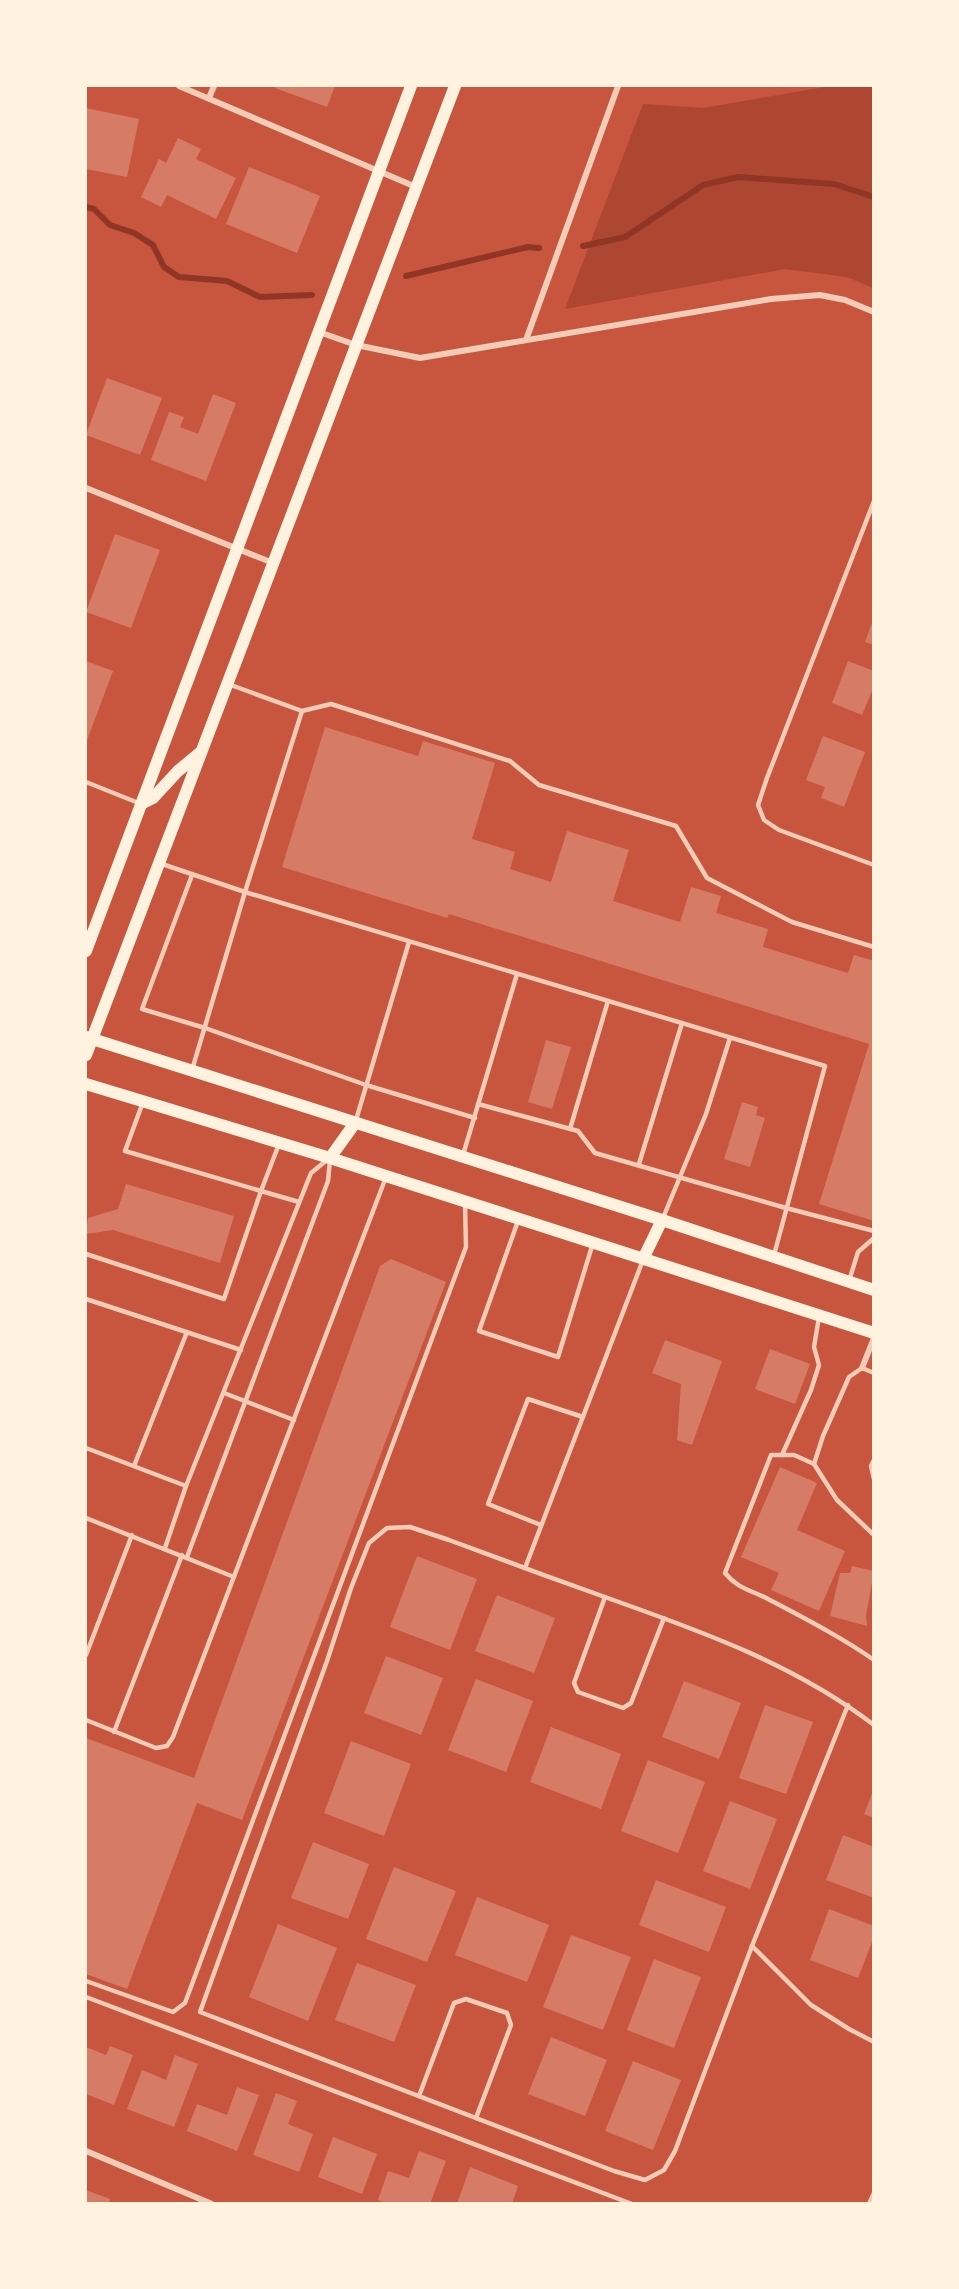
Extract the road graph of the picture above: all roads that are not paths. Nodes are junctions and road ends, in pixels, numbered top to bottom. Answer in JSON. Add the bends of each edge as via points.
{"nodes":[{"id":1,"x":179,"y":86,"type":"edge"},
{"id":2,"x":214,"y":86,"type":"edge"},
{"id":3,"x":411,"y":86,"type":"edge"},
{"id":4,"x":455,"y":86,"type":"edge"},
{"id":5,"x":618,"y":86,"type":"edge"},
{"id":6,"x":210,"y":98,"type":"junction"},
{"id":7,"x":379,"y":171,"type":"junction"},
{"id":8,"x":416,"y":188,"type":"junction"},
{"id":9,"x":873,"y":312,"type":"edge"},
{"id":10,"x":318,"y":331,"type":"junction"},
{"id":11,"x":526,"y":340,"type":"junction"},
{"id":12,"x":356,"y":345,"type":"junction"},
{"id":13,"x":86,"y":488,"type":"edge"},
{"id":14,"x":873,"y":501,"type":"edge"},
{"id":15,"x":237,"y":549,"type":"junction"},
{"id":16,"x":273,"y":563,"type":"junction"},
{"id":17,"x":228,"y":684,"type":"junction"},
{"id":18,"x":302,"y":711,"type":"junction"},
{"id":19,"x":201,"y":752,"type":"junction"},
{"id":20,"x":87,"y":782,"type":"edge"},
{"id":21,"x":86,"y":790,"type":"edge"},
{"id":22,"x":141,"y":804,"type":"junction"},
{"id":23,"x":159,"y":863,"type":"junction"},
{"id":24,"x":873,"y":865,"type":"edge"},
{"id":25,"x":192,"y":875,"type":"junction"},
{"id":26,"x":245,"y":892,"type":"junction"},
{"id":27,"x":409,"y":942,"type":"junction"},
{"id":28,"x":873,"y":947,"type":"edge"},
{"id":29,"x":86,"y":951,"type":"edge"},
{"id":30,"x":517,"y":974,"type":"junction"},
{"id":31,"x":608,"y":1001,"type":"junction"},
{"id":32,"x":682,"y":1023,"type":"junction"},
{"id":33,"x":205,"y":1028,"type":"junction"},
{"id":34,"x":89,"y":1038,"type":"edge"},
{"id":35,"x":730,"y":1038,"type":"junction"},
{"id":36,"x":86,"y":1055,"type":"edge"},
{"id":37,"x":192,"y":1071,"type":"junction"},
{"id":38,"x":86,"y":1084,"type":"edge"},
{"id":39,"x":366,"y":1085,"type":"junction"},
{"id":40,"x":143,"y":1102,"type":"junction"},
{"id":41,"x":478,"y":1104,"type":"junction"},
{"id":42,"x":474,"y":1118,"type":"junction"},
{"id":43,"x":355,"y":1123,"type":"junction"},
{"id":44,"x":570,"y":1129,"type":"junction"},
{"id":45,"x":280,"y":1142,"type":"junction"},
{"id":46,"x":463,"y":1157,"type":"junction"},
{"id":47,"x":330,"y":1158,"type":"junction"},
{"id":48,"x":639,"y":1164,"type":"junction"},
{"id":49,"x":681,"y":1176,"type":"junction"},
{"id":50,"x":386,"y":1177,"type":"junction"},
{"id":51,"x":261,"y":1191,"type":"junction"},
{"id":52,"x":465,"y":1201,"type":"junction"},
{"id":53,"x":299,"y":1202,"type":"junction"},
{"id":54,"x":786,"y":1208,"type":"junction"},
{"id":55,"x":519,"y":1218,"type":"junction"},
{"id":56,"x":662,"y":1220,"type":"junction"},
{"id":57,"x":873,"y":1231,"type":"edge"},
{"id":58,"x":873,"y":1238,"type":"edge"},
{"id":59,"x":593,"y":1241,"type":"junction"},
{"id":60,"x":86,"y":1254,"type":"edge"},
{"id":61,"x":644,"y":1257,"type":"junction"},
{"id":62,"x":773,"y":1257,"type":"junction"},
{"id":63,"x":849,"y":1282,"type":"junction"},
{"id":64,"x":873,"y":1290,"type":"edge"},
{"id":65,"x":86,"y":1299,"type":"edge"},
{"id":66,"x":819,"y":1315,"type":"junction"},
{"id":67,"x":187,"y":1332,"type":"junction"},
{"id":68,"x":873,"y":1332,"type":"edge"},
{"id":69,"x":873,"y":1338,"type":"edge"},
{"id":70,"x":241,"y":1350,"type":"junction"},
{"id":71,"x":862,"y":1368,"type":"junction"},
{"id":72,"x":873,"y":1373,"type":"edge"},
{"id":73,"x":224,"y":1393,"type":"junction"},
{"id":74,"x":245,"y":1401,"type":"junction"},
{"id":75,"x":583,"y":1417,"type":"junction"},
{"id":76,"x":294,"y":1420,"type":"junction"},
{"id":77,"x":86,"y":1448,"type":"edge"},
{"id":78,"x":782,"y":1455,"type":"junction"},
{"id":79,"x":873,"y":1460,"type":"edge"},
{"id":80,"x":814,"y":1464,"type":"junction"},
{"id":81,"x":134,"y":1466,"type":"junction"},
{"id":82,"x":873,"y":1479,"type":"edge"},
{"id":83,"x":186,"y":1486,"type":"junction"},
{"id":84,"x":86,"y":1518,"type":"edge"},
{"id":85,"x":541,"y":1525,"type":"junction"},
{"id":86,"x":132,"y":1535,"type":"junction"},
{"id":87,"x":873,"y":1535,"type":"edge"},
{"id":88,"x":165,"y":1548,"type":"junction"},
{"id":89,"x":184,"y":1556,"type":"junction"},
{"id":90,"x":525,"y":1568,"type":"junction"},
{"id":91,"x":234,"y":1577,"type":"junction"},
{"id":92,"x":605,"y":1597,"type":"junction"},
{"id":93,"x":664,"y":1618,"type":"junction"},
{"id":94,"x":86,"y":1655,"type":"edge"},
{"id":95,"x":873,"y":1660,"type":"edge"},
{"id":96,"x":848,"y":1705,"type":"junction"},
{"id":97,"x":86,"y":1720,"type":"edge"},
{"id":98,"x":873,"y":1725,"type":"edge"},
{"id":99,"x":114,"y":1732,"type":"junction"},
{"id":100,"x":752,"y":1946,"type":"junction"},
{"id":101,"x":86,"y":1981,"type":"edge"},
{"id":102,"x":86,"y":1997,"type":"edge"},
{"id":103,"x":873,"y":2042,"type":"edge"},
{"id":104,"x":419,"y":2096,"type":"junction"},
{"id":105,"x":476,"y":2118,"type":"junction"},
{"id":106,"x":86,"y":2151,"type":"edge"},
{"id":107,"x":873,"y":2193,"type":"edge"},
{"id":108,"x":212,"y":2204,"type":"edge"},
{"id":109,"x":632,"y":2204,"type":"edge"},
{"id":110,"x":869,"y":2204,"type":"edge"}],
"edges":[{"from":1,"to":6,"type":"street"},
{"from":2,"to":6,"type":"street"},
{"from":3,"to":7,"type":"main road"},
{"from":4,"to":8,"type":"main road"},
{"from":5,"to":11,"type":"street"},
{"from":6,"to":7,"type":"street"},
{"from":7,"to":8,"type":"street"},
{"from":7,"to":10,"type":"main road"},
{"from":8,"to":12,"type":"main road"},
{"from":9,"to":11,"type":"street","via":[[820,295],[771,299]]},
{"from":10,"to":12,"type":"street"},
{"from":10,"to":15,"type":"main road"},
{"from":11,"to":12,"type":"street","via":[[420,358]]},
{"from":12,"to":16,"type":"main road"},
{"from":13,"to":15,"type":"street"},
{"from":14,"to":24,"type":"lane","via":[[758,805],[764,820],[779,830]]},
{"from":15,"to":16,"type":"street"},
{"from":15,"to":22,"type":"main road"},
{"from":16,"to":17,"type":"main road"},
{"from":17,"to":18,"type":"lane"},
{"from":17,"to":19,"type":"main road"},
{"from":18,"to":26,"type":"lane"},
{"from":18,"to":28,"type":"lane","via":[[331,704],[510,761],[539,785],[676,826],[707,878],[792,922]]},
{"from":19,"to":22,"type":"main road","via":[[153,798]]},
{"from":19,"to":23,"type":"main road"},
{"from":20,"to":21,"type":"lane"},
{"from":20,"to":22,"type":"lane"},
{"from":22,"to":29,"type":"main road"},
{"from":23,"to":25,"type":"lane"},
{"from":23,"to":34,"type":"main road"},
{"from":25,"to":26,"type":"lane"},
{"from":25,"to":33,"type":"lane","via":[[142,1009]]},
{"from":26,"to":27,"type":"lane"},
{"from":26,"to":33,"type":"lane"},
{"from":27,"to":30,"type":"lane"},
{"from":27,"to":39,"type":"lane"},
{"from":30,"to":31,"type":"lane"},
{"from":30,"to":41,"type":"lane"},
{"from":31,"to":32,"type":"lane"},
{"from":31,"to":44,"type":"lane"},
{"from":32,"to":35,"type":"lane"},
{"from":32,"to":48,"type":"lane"},
{"from":33,"to":37,"type":"lane"},
{"from":33,"to":39,"type":"lane"},
{"from":34,"to":36,"type":"main road"},
{"from":34,"to":37,"type":"main road"},
{"from":35,"to":49,"type":"lane"},
{"from":35,"to":54,"type":"lane","via":[[825,1066]]},
{"from":37,"to":43,"type":"main road"},
{"from":38,"to":40,"type":"main road"},
{"from":39,"to":42,"type":"lane"},
{"from":39,"to":43,"type":"lane"},
{"from":40,"to":45,"type":"main road"},
{"from":40,"to":51,"type":"lane","via":[[125,1151]]},
{"from":41,"to":42,"type":"lane"},
{"from":41,"to":44,"type":"lane"},
{"from":42,"to":46,"type":"lane"},
{"from":43,"to":46,"type":"main road"},
{"from":43,"to":47,"type":"main road"},
{"from":44,"to":48,"type":"lane","via":[[578,1131],[596,1153]]},
{"from":45,"to":47,"type":"main road"},
{"from":45,"to":51,"type":"lane"},
{"from":46,"to":56,"type":"main road"},
{"from":47,"to":50,"type":"main road"},
{"from":47,"to":53,"type":"lane","via":[[310,1173]]},
{"from":47,"to":74,"type":"lane","via":[[328,1181]]},
{"from":48,"to":49,"type":"lane"},
{"from":49,"to":54,"type":"lane"},
{"from":49,"to":56,"type":"lane"},
{"from":50,"to":52,"type":"main road"},
{"from":50,"to":76,"type":"lane"},
{"from":51,"to":53,"type":"lane"},
{"from":51,"to":60,"type":"lane","via":[[224,1299]]},
{"from":52,"to":55,"type":"main road"},
{"from":52,"to":101,"type":"lane","via":[[466,1247],[185,2003],[173,2012]]},
{"from":53,"to":70,"type":"lane"},
{"from":54,"to":57,"type":"lane"},
{"from":54,"to":62,"type":"lane"},
{"from":55,"to":59,"type":"main road"},
{"from":55,"to":59,"type":"lane","via":[[479,1331],[558,1357]]},
{"from":56,"to":61,"type":"main road"},
{"from":56,"to":62,"type":"main road"},
{"from":58,"to":63,"type":"lane","via":[[858,1252]]},
{"from":59,"to":61,"type":"main road"},
{"from":61,"to":66,"type":"main road"},
{"from":61,"to":75,"type":"lane"},
{"from":62,"to":63,"type":"main road"},
{"from":63,"to":64,"type":"main road"},
{"from":65,"to":67,"type":"lane"},
{"from":66,"to":68,"type":"main road"},
{"from":66,"to":78,"type":"lane","via":[[814,1347],[819,1365]]},
{"from":67,"to":70,"type":"lane"},
{"from":67,"to":81,"type":"lane"},
{"from":69,"to":71,"type":"street"},
{"from":70,"to":73,"type":"lane"},
{"from":71,"to":72,"type":"lane"},
{"from":71,"to":80,"type":"lane","via":[[849,1377]]},
{"from":73,"to":74,"type":"lane"},
{"from":73,"to":83,"type":"lane"},
{"from":74,"to":76,"type":"lane"},
{"from":74,"to":89,"type":"lane"},
{"from":75,"to":85,"type":"lane"},
{"from":75,"to":85,"type":"lane","via":[[528,1399],[488,1504]]},
{"from":76,"to":91,"type":"lane"},
{"from":77,"to":81,"type":"lane"},
{"from":78,"to":80,"type":"lane","via":[[794,1455]]},
{"from":78,"to":95,"type":"lane","via":[[771,1455],[725,1573],[734,1584]]},
{"from":79,"to":82,"type":"lane"},
{"from":80,"to":87,"type":"lane","via":[[837,1500]]},
{"from":81,"to":83,"type":"lane"},
{"from":83,"to":88,"type":"lane"},
{"from":84,"to":86,"type":"lane"},
{"from":85,"to":90,"type":"lane"},
{"from":86,"to":88,"type":"lane"},
{"from":86,"to":94,"type":"lane"},
{"from":88,"to":89,"type":"lane"},
{"from":89,"to":91,"type":"lane"},
{"from":89,"to":99,"type":"lane"},
{"from":90,"to":92,"type":"lane"},
{"from":90,"to":104,"type":"lane","via":[[410,1527],[387,1528],[369,1542],[200,2012]]},
{"from":91,"to":99,"type":"lane","via":[[167,1746],[156,1748]]},
{"from":92,"to":93,"type":"lane"},
{"from":92,"to":93,"type":"lane","via":[[574,1683],[578,1692],[623,1708],[631,1703]]},
{"from":93,"to":96,"type":"lane","via":[[754,1655]]},
{"from":96,"to":98,"type":"lane"},
{"from":96,"to":100,"type":"lane"},
{"from":97,"to":99,"type":"lane"},
{"from":100,"to":103,"type":"lane","via":[[811,2005]]},
{"from":100,"to":105,"type":"lane","via":[[675,2151],[664,2170],[645,2180]]},
{"from":102,"to":109,"type":"lane"},
{"from":104,"to":105,"type":"lane"},
{"from":104,"to":105,"type":"lane","via":[[454,2003],[466,1999],[507,2013],[511,2025]]},
{"from":106,"to":108,"type":"street"},
{"from":107,"to":110,"type":"lane"}]}
